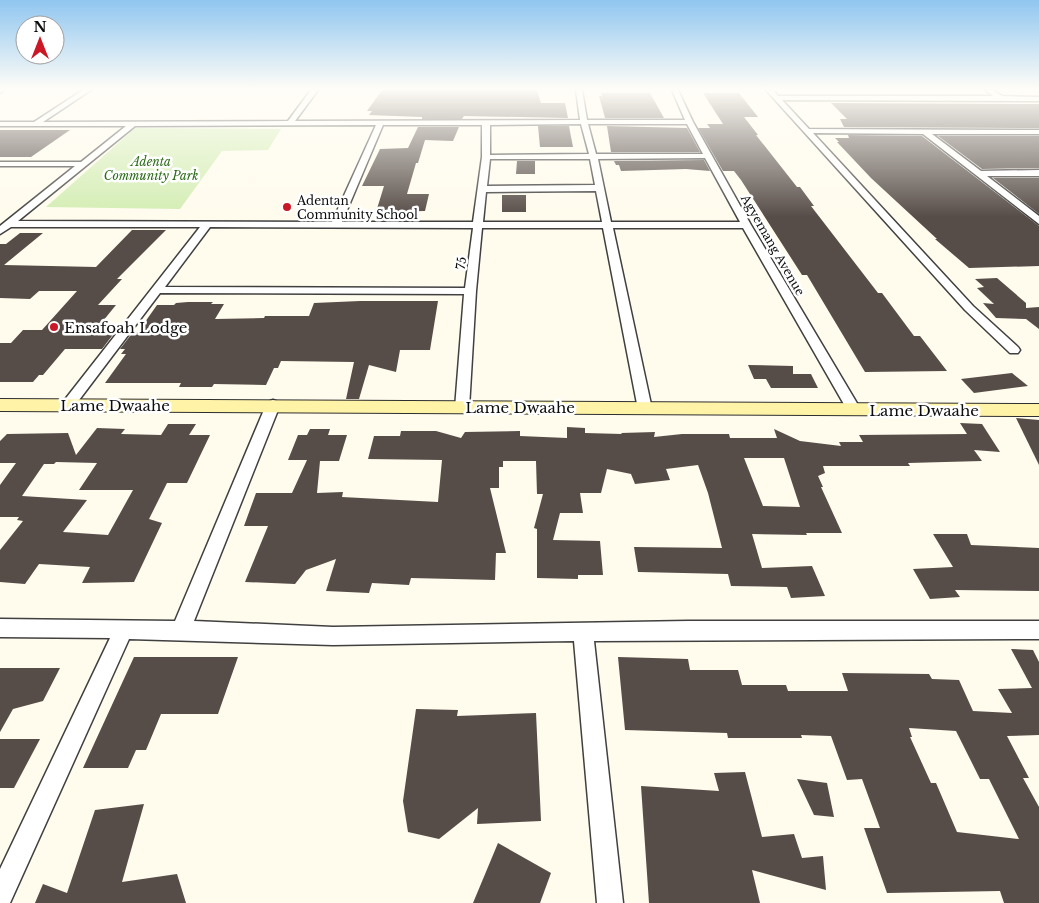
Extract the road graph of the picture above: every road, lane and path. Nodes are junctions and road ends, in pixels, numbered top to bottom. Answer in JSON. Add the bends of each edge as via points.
{"nodes":[{"id":1,"x":123,"y":132,"type":"edge"},
{"id":2,"x":377,"y":132,"type":"edge"},
{"id":3,"x":486,"y":132,"type":"edge"},
{"id":4,"x":586,"y":132,"type":"edge"},
{"id":5,"x":695,"y":132,"type":"edge"},
{"id":6,"x":806,"y":132,"type":"edge"},
{"id":7,"x":924,"y":132,"type":"edge"},
{"id":8,"x":592,"y":156,"type":"junction"},
{"id":9,"x":709,"y":156,"type":"junction"},
{"id":10,"x":486,"y":157,"type":"junction"},
{"id":11,"x":0,"y":164,"type":"edge"},
{"id":12,"x":85,"y":164,"type":"junction"},
{"id":13,"x":979,"y":174,"type":"junction"},
{"id":14,"x":1038,"y":174,"type":"edge"},
{"id":15,"x":599,"y":188,"type":"junction"},
{"id":16,"x":482,"y":189,"type":"junction"},
{"id":17,"x":1039,"y":221,"type":"edge"},
{"id":18,"x":9,"y":224,"type":"junction"},
{"id":19,"x":207,"y":224,"type":"junction"},
{"id":20,"x":336,"y":224,"type":"junction"},
{"id":21,"x":477,"y":224,"type":"junction"},
{"id":22,"x":606,"y":225,"type":"junction"},
{"id":23,"x":746,"y":225,"type":"junction"},
{"id":24,"x":0,"y":231,"type":"edge"},
{"id":25,"x":157,"y":290,"type":"junction"},
{"id":26,"x":470,"y":291,"type":"junction"},
{"id":27,"x":1014,"y":350,"type":"dead end"},
{"id":28,"x":0,"y":405,"type":"edge"},
{"id":29,"x":68,"y":405,"type":"junction"},
{"id":30,"x":273,"y":405,"type":"junction"},
{"id":31,"x":462,"y":408,"type":"junction"},
{"id":32,"x":645,"y":409,"type":"junction"},
{"id":33,"x":854,"y":410,"type":"junction"},
{"id":34,"x":1039,"y":410,"type":"edge"},
{"id":35,"x":0,"y":628,"type":"edge"},
{"id":36,"x":124,"y":629,"type":"junction"},
{"id":37,"x":181,"y":630,"type":"junction"},
{"id":38,"x":1039,"y":630,"type":"edge"},
{"id":39,"x":583,"y":632,"type":"junction"},
{"id":40,"x":0,"y":897,"type":"edge"},
{"id":41,"x":610,"y":903,"type":"edge"}],
"edges":[{"from":1,"to":12,"type":"street"},
{"from":2,"to":20,"type":"street"},
{"from":3,"to":10,"type":"street","name":"75"},
{"from":4,"to":8,"type":"street"},
{"from":5,"to":9,"type":"street","name":"Agyemang Avenue"},
{"from":6,"to":27,"type":"street","via":[[968,308]]},
{"from":7,"to":13,"type":"street"},
{"from":8,"to":9,"type":"street"},
{"from":8,"to":10,"type":"street"},
{"from":8,"to":15,"type":"street"},
{"from":9,"to":23,"type":"street","name":"Agyemang Avenue"},
{"from":10,"to":16,"type":"street","name":"75"},
{"from":11,"to":12,"type":"street"},
{"from":12,"to":18,"type":"street"},
{"from":13,"to":14,"type":"street"},
{"from":13,"to":17,"type":"street"},
{"from":15,"to":16,"type":"street"},
{"from":15,"to":22,"type":"street"},
{"from":16,"to":21,"type":"street","name":"75"},
{"from":18,"to":19,"type":"street"},
{"from":18,"to":24,"type":"street"},
{"from":19,"to":20,"type":"street"},
{"from":19,"to":25,"type":"street"},
{"from":20,"to":21,"type":"street"},
{"from":21,"to":22,"type":"street"},
{"from":21,"to":26,"type":"street","name":"75"},
{"from":22,"to":23,"type":"street"},
{"from":22,"to":32,"type":"street"},
{"from":23,"to":33,"type":"street","name":"Agyemang Avenue"},
{"from":25,"to":26,"type":"street"},
{"from":25,"to":29,"type":"street"},
{"from":26,"to":31,"type":"street","name":"75"},
{"from":28,"to":29,"type":"street","name":"Lame Dwaahe"},
{"from":29,"to":30,"type":"street","name":"Lame Dwaahe"},
{"from":30,"to":31,"type":"street","name":"Lame Dwaahe"},
{"from":30,"to":37,"type":"street"},
{"from":31,"to":32,"type":"street","name":"Lame Dwaahe"},
{"from":32,"to":33,"type":"street","name":"Lame Dwaahe"},
{"from":33,"to":34,"type":"street","name":"Lame Dwaahe"},
{"from":35,"to":36,"type":"street"},
{"from":36,"to":37,"type":"street"},
{"from":36,"to":40,"type":"street"},
{"from":37,"to":39,"type":"street","via":[[333,636]]},
{"from":38,"to":39,"type":"street"},
{"from":39,"to":41,"type":"street"}]}
